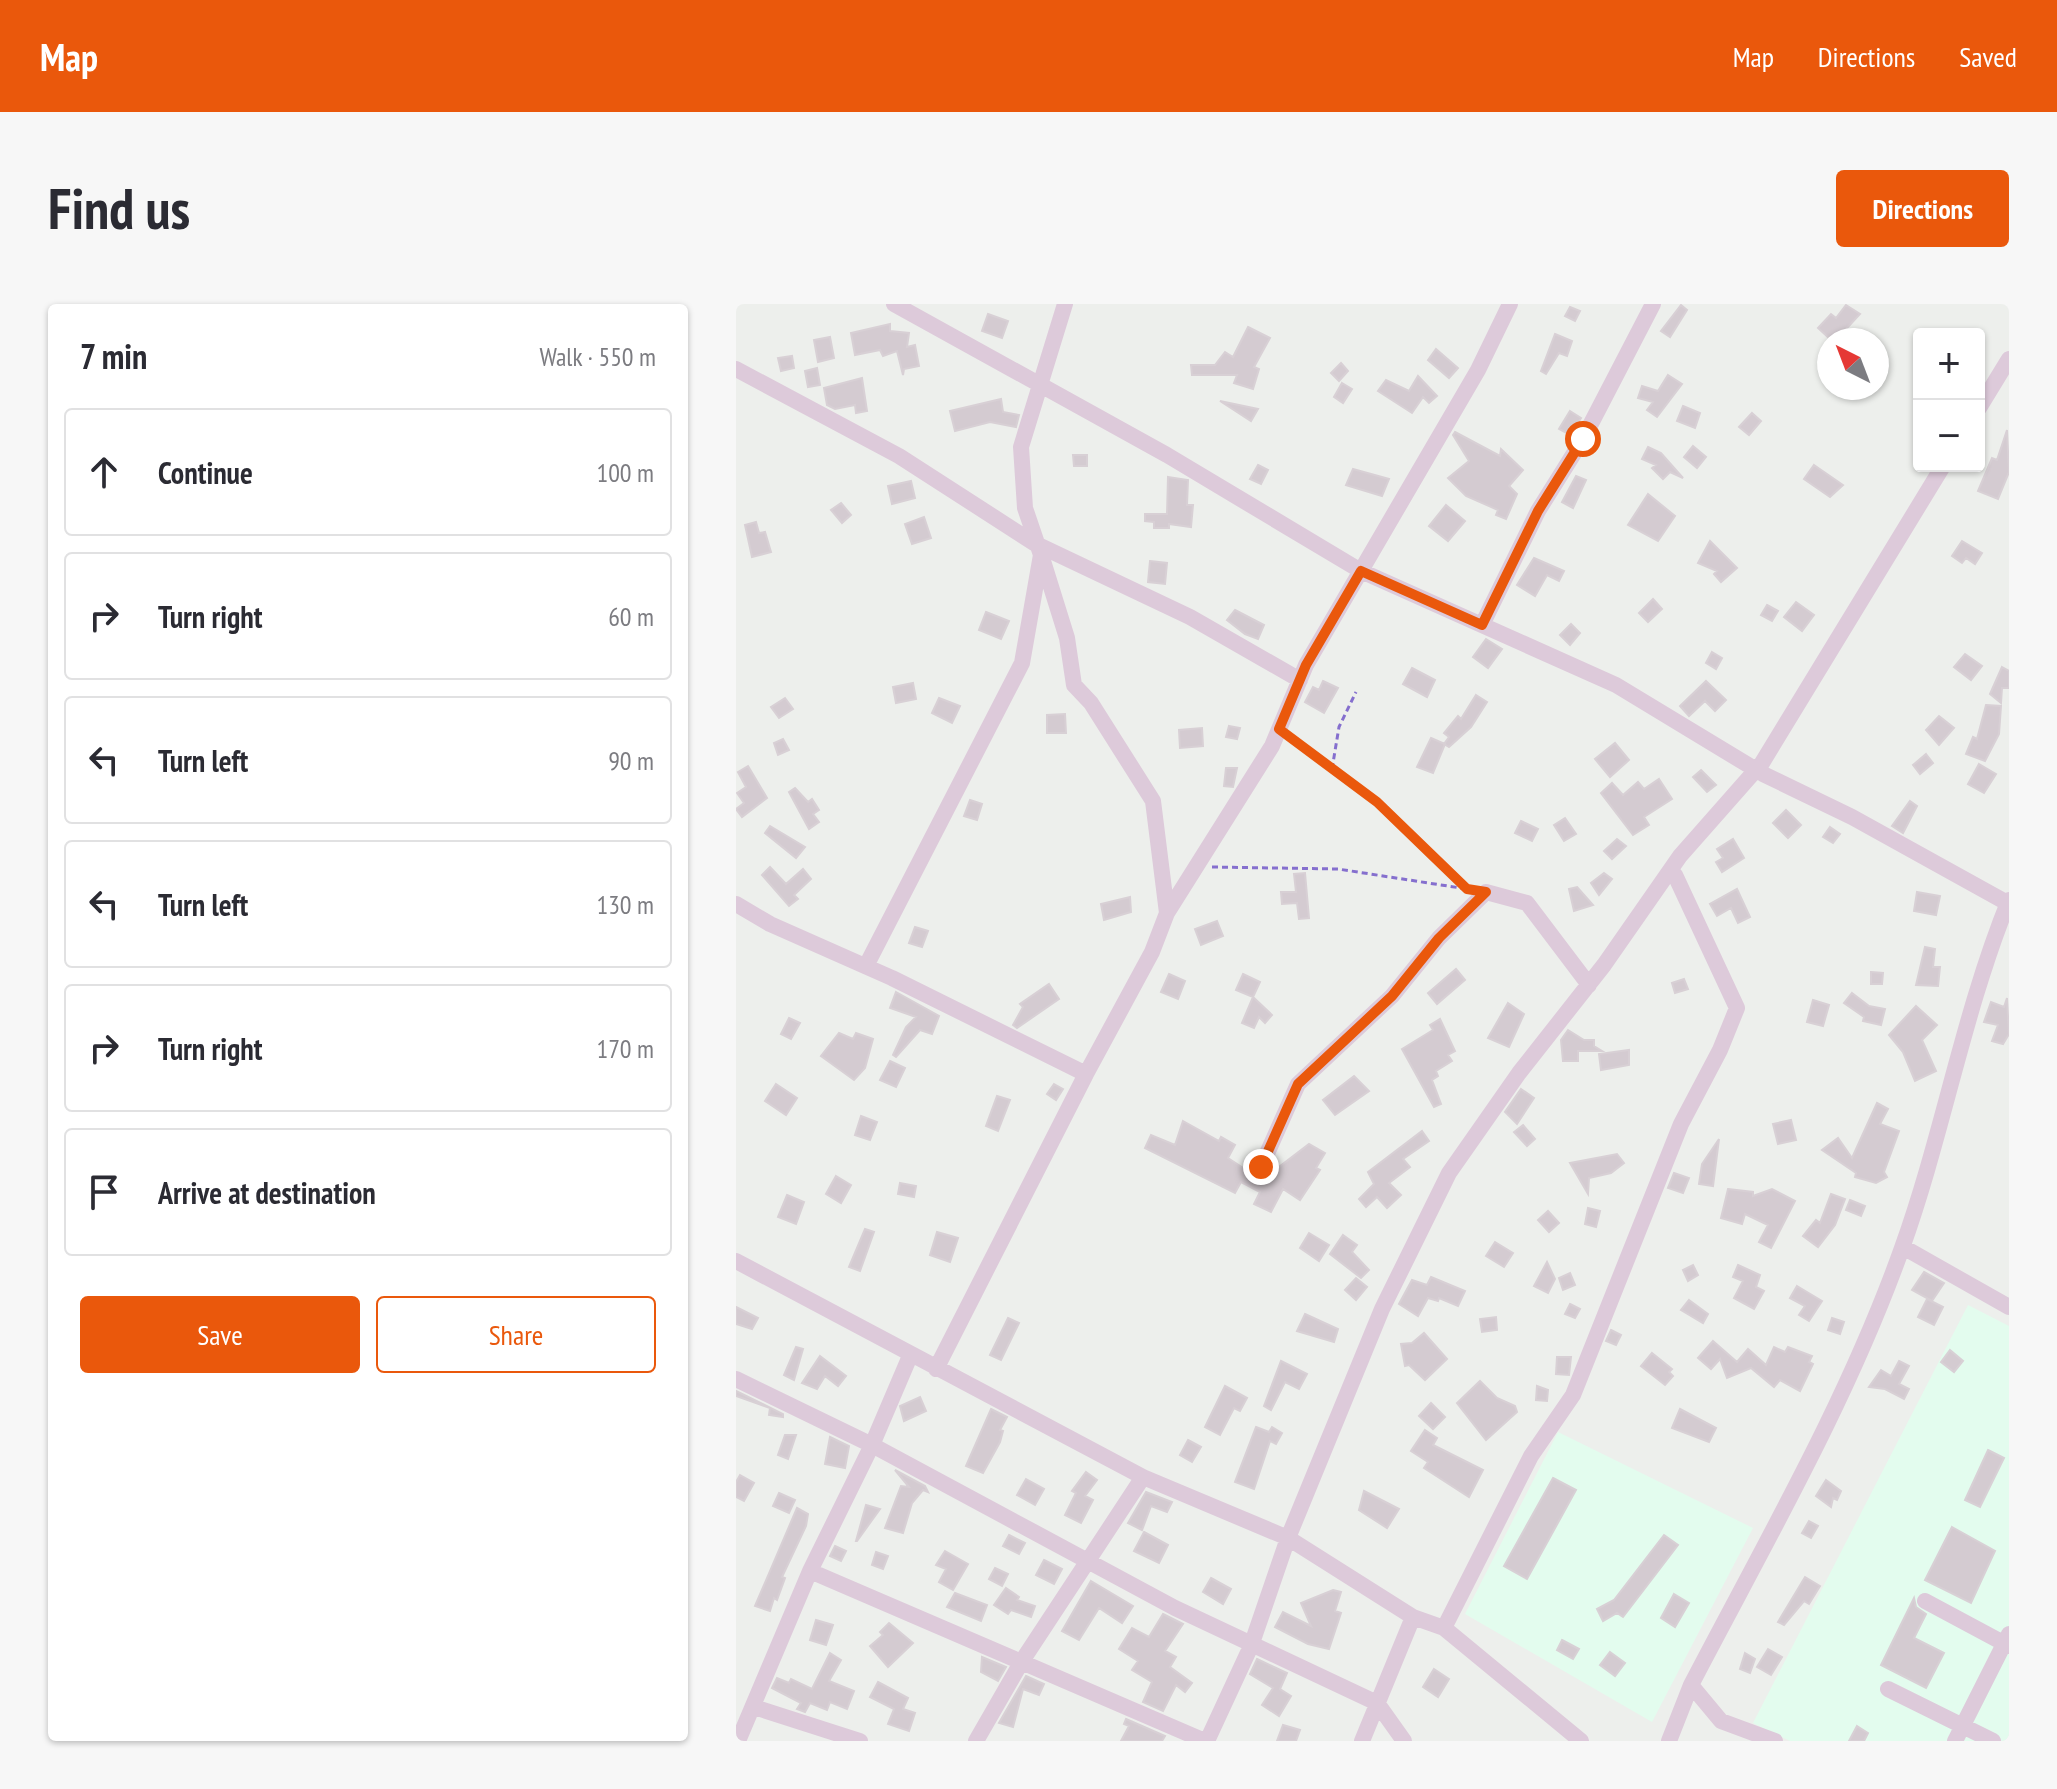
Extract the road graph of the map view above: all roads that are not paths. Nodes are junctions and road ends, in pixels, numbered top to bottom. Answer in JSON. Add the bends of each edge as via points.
{"nodes":[{"id":1,"x":894,"y":304,"type":"edge"},
{"id":2,"x":1065,"y":304,"type":"edge"},
{"id":3,"x":1510,"y":304,"type":"edge"},
{"id":4,"x":1653,"y":304,"type":"edge"},
{"id":5,"x":2009,"y":359,"type":"edge"},
{"id":6,"x":736,"y":369,"type":"edge"},
{"id":7,"x":1041,"y":385,"type":"junction"},
{"id":8,"x":1984,"y":400,"type":"edge"},
{"id":9,"x":1939,"y":472,"type":"edge"},
{"id":10,"x":1038,"y":549,"type":"junction"},
{"id":11,"x":1361,"y":571,"type":"junction"},
{"id":12,"x":1482,"y":625,"type":"junction"},
{"id":13,"x":1300,"y":680,"type":"junction"},
{"id":14,"x":1756,"y":770,"type":"junction"},
{"id":15,"x":1675,"y":875,"type":"dead end"},
{"id":16,"x":2009,"y":903,"type":"edge"},
{"id":17,"x":736,"y":904,"type":"edge"},
{"id":18,"x":1167,"y":913,"type":"junction"},
{"id":19,"x":866,"y":966,"type":"junction"},
{"id":20,"x":1589,"y":985,"type":"junction"},
{"id":21,"x":1086,"y":1074,"type":"junction"},
{"id":22,"x":1261,"y":1167,"type":"dead end"},
{"id":23,"x":1903,"y":1247,"type":"junction"},
{"id":24,"x":736,"y":1261,"type":"edge"},
{"id":25,"x":2009,"y":1307,"type":"edge"},
{"id":26,"x":910,"y":1356,"type":"junction"},
{"id":27,"x":936,"y":1369,"type":"junction"},
{"id":28,"x":736,"y":1379,"type":"edge"},
{"id":29,"x":872,"y":1445,"type":"junction"},
{"id":30,"x":1143,"y":1477,"type":"junction"},
{"id":31,"x":1288,"y":1538,"type":"junction"},
{"id":32,"x":1088,"y":1561,"type":"junction"},
{"id":33,"x":810,"y":1571,"type":"junction"},
{"id":34,"x":1925,"y":1601,"type":"dead end"},
{"id":35,"x":1413,"y":1617,"type":"junction"},
{"id":36,"x":1444,"y":1628,"type":"junction"},
{"id":37,"x":2007,"y":1641,"type":"edge"},
{"id":38,"x":1251,"y":1646,"type":"junction"},
{"id":39,"x":1022,"y":1661,"type":"junction"},
{"id":40,"x":1691,"y":1685,"type":"junction"},
{"id":41,"x":1888,"y":1689,"type":"dead end"},
{"id":42,"x":1377,"y":1703,"type":"junction"},
{"id":43,"x":754,"y":1707,"type":"junction"},
{"id":44,"x":1963,"y":1725,"type":"junction"},
{"id":45,"x":738,"y":1741,"type":"edge"},
{"id":46,"x":860,"y":1741,"type":"edge"},
{"id":47,"x":976,"y":1741,"type":"edge"},
{"id":48,"x":1206,"y":1741,"type":"edge"},
{"id":49,"x":1362,"y":1741,"type":"edge"},
{"id":50,"x":1404,"y":1741,"type":"edge"},
{"id":51,"x":1581,"y":1741,"type":"edge"},
{"id":52,"x":1669,"y":1741,"type":"edge"},
{"id":53,"x":1775,"y":1741,"type":"edge"},
{"id":54,"x":1955,"y":1741,"type":"edge"},
{"id":55,"x":1993,"y":1741,"type":"edge"}],
"edges":[{"from":1,"to":7,"type":"street"},
{"from":2,"to":7,"type":"street"},
{"from":3,"to":11,"type":"street","via":[[1478,370]]},
{"from":4,"to":12,"type":"street","via":[[1583,439],[1538,511]]},
{"from":5,"to":8,"type":"street"},
{"from":6,"to":10,"type":"street","via":[[899,456]]},
{"from":7,"to":10,"type":"street","via":[[1021,447],[1025,508]]},
{"from":7,"to":11,"type":"street"},
{"from":9,"to":14,"type":"street"},
{"from":10,"to":13,"type":"street","via":[[1190,617]]},
{"from":10,"to":18,"type":"street","via":[[1067,638],[1074,685],[1153,801]]},
{"from":10,"to":19,"type":"street","via":[[1022,663]]},
{"from":11,"to":12,"type":"street"},
{"from":11,"to":13,"type":"street"},
{"from":12,"to":14,"type":"street","via":[[1616,685]]},
{"from":13,"to":18,"type":"street","via":[[1279,729]]},
{"from":14,"to":16,"type":"street"},
{"from":14,"to":20,"type":"street","via":[[1680,856]]},
{"from":15,"to":36,"type":"street","via":[[1737,1008],[1681,1124],[1573,1395],[1531,1456]]},
{"from":16,"to":23,"type":"street","via":[[1972,1003]]},
{"from":17,"to":19,"type":"street"},
{"from":18,"to":21,"type":"street","via":[[1152,952]]},
{"from":19,"to":21,"type":"street"},
{"from":20,"to":22,"type":"street","via":[[1527,903],[1486,892],[1439,938],[1392,996],[1298,1084]]},
{"from":20,"to":31,"type":"street","via":[[1449,1173],[1382,1309]]},
{"from":21,"to":27,"type":"street"},
{"from":23,"to":25,"type":"street"},
{"from":23,"to":40,"type":"street","via":[[1860,1350]]},
{"from":24,"to":26,"type":"street"},
{"from":26,"to":27,"type":"street"},
{"from":26,"to":29,"type":"street"},
{"from":27,"to":30,"type":"street"},
{"from":28,"to":29,"type":"street"},
{"from":29,"to":32,"type":"street"},
{"from":29,"to":33,"type":"street"},
{"from":30,"to":31,"type":"street"},
{"from":30,"to":32,"type":"street"},
{"from":31,"to":35,"type":"street"},
{"from":31,"to":38,"type":"street"},
{"from":32,"to":38,"type":"street"},
{"from":32,"to":39,"type":"street"},
{"from":33,"to":39,"type":"street"},
{"from":33,"to":43,"type":"street"},
{"from":34,"to":37,"type":"street"},
{"from":35,"to":36,"type":"street"},
{"from":35,"to":42,"type":"street"},
{"from":36,"to":51,"type":"street"},
{"from":37,"to":44,"type":"street"},
{"from":38,"to":42,"type":"street"},
{"from":38,"to":48,"type":"street"},
{"from":39,"to":47,"type":"street"},
{"from":39,"to":48,"type":"street"},
{"from":40,"to":52,"type":"street"},
{"from":40,"to":53,"type":"street","via":[[1721,1721]]},
{"from":41,"to":44,"type":"street"},
{"from":42,"to":49,"type":"street"},
{"from":42,"to":50,"type":"street"},
{"from":43,"to":45,"type":"street"},
{"from":43,"to":46,"type":"street"},
{"from":44,"to":54,"type":"street"},
{"from":44,"to":55,"type":"street"}]}
